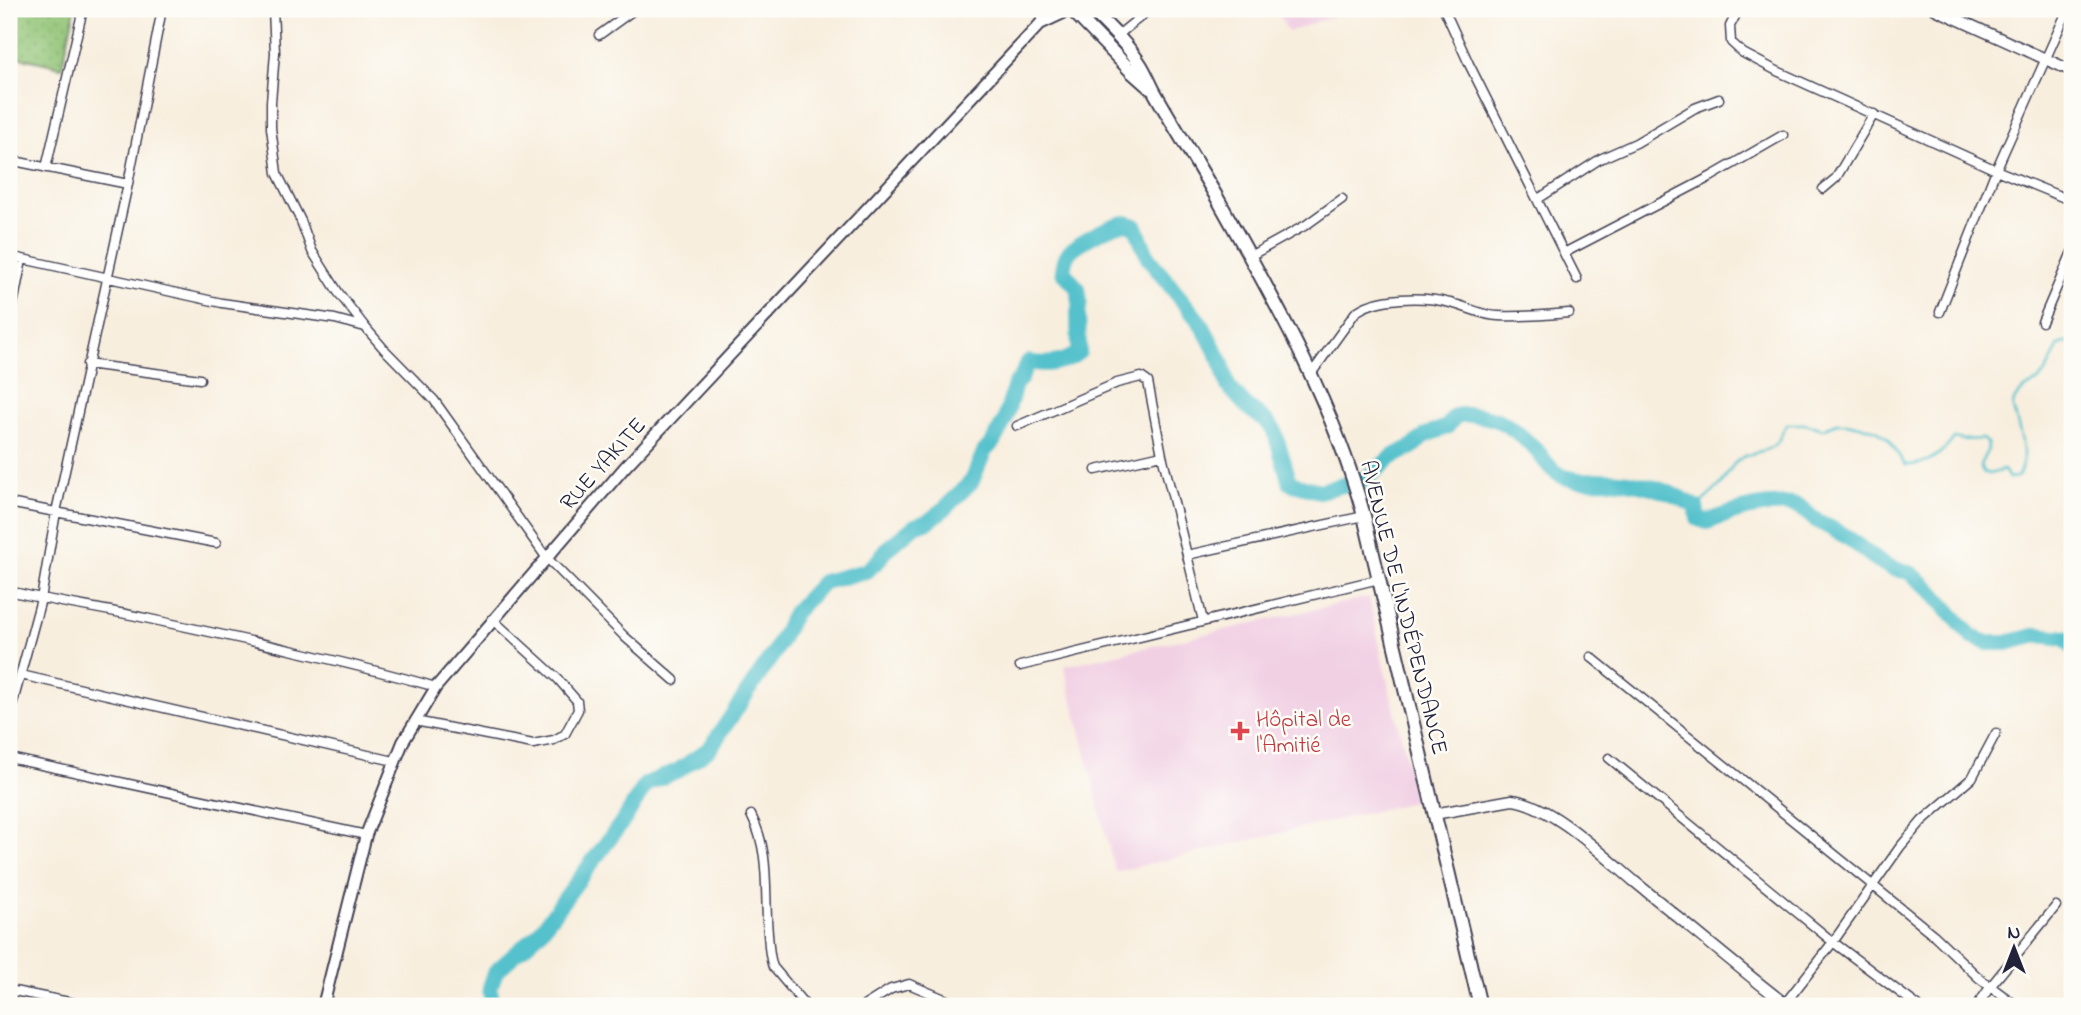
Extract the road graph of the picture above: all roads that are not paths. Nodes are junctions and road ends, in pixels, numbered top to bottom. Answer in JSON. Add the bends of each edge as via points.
{"nodes":[{"id":1,"x":83,"y":9,"type":"edge"},
{"id":2,"x":162,"y":9,"type":"edge"},
{"id":3,"x":273,"y":9,"type":"edge"},
{"id":4,"x":635,"y":9,"type":"edge"},
{"id":5,"x":1050,"y":9,"type":"edge"},
{"id":6,"x":1072,"y":9,"type":"edge"},
{"id":7,"x":1091,"y":9,"type":"edge"},
{"id":8,"x":1150,"y":9,"type":"edge"},
{"id":9,"x":1444,"y":9,"type":"edge"},
{"id":10,"x":1738,"y":9,"type":"edge"},
{"id":11,"x":1935,"y":9,"type":"edge"},
{"id":12,"x":2068,"y":9,"type":"edge"},
{"id":13,"x":1040,"y":24,"type":"junction"},
{"id":14,"x":599,"y":35,"type":"dead end"},
{"id":15,"x":1117,"y":36,"type":"junction"},
{"id":16,"x":2046,"y":59,"type":"junction"},
{"id":17,"x":2072,"y":71,"type":"edge"},
{"id":18,"x":1154,"y":92,"type":"junction"},
{"id":19,"x":1719,"y":99,"type":"dead end"},
{"id":20,"x":1874,"y":114,"type":"junction"},
{"id":21,"x":1783,"y":135,"type":"dead end"},
{"id":22,"x":9,"y":160,"type":"edge"},
{"id":23,"x":46,"y":168,"type":"junction"},
{"id":24,"x":1996,"y":170,"type":"junction"},
{"id":25,"x":128,"y":184,"type":"junction"},
{"id":26,"x":1823,"y":189,"type":"dead end"},
{"id":27,"x":1342,"y":199,"type":"dead end"},
{"id":28,"x":1538,"y":199,"type":"junction"},
{"id":29,"x":2072,"y":201,"type":"edge"},
{"id":30,"x":1564,"y":253,"type":"junction"},
{"id":31,"x":2072,"y":253,"type":"edge"},
{"id":32,"x":9,"y":256,"type":"edge"},
{"id":33,"x":1250,"y":256,"type":"junction"},
{"id":34,"x":22,"y":260,"type":"junction"},
{"id":35,"x":108,"y":278,"type":"junction"},
{"id":36,"x":1577,"y":279,"type":"dead end"},
{"id":37,"x":1940,"y":312,"type":"dead end"},
{"id":38,"x":1570,"y":313,"type":"dead end"},
{"id":39,"x":2042,"y":322,"type":"dead end"},
{"id":40,"x":9,"y":325,"type":"edge"},
{"id":41,"x":365,"y":327,"type":"junction"},
{"id":42,"x":87,"y":364,"type":"junction"},
{"id":43,"x":1311,"y":374,"type":"junction"},
{"id":44,"x":200,"y":379,"type":"dead end"},
{"id":45,"x":1017,"y":426,"type":"dead end"},
{"id":46,"x":1162,"y":455,"type":"junction"},
{"id":47,"x":1096,"y":470,"type":"dead end"},
{"id":48,"x":9,"y":503,"type":"edge"},
{"id":49,"x":56,"y":512,"type":"junction"},
{"id":50,"x":1364,"y":516,"type":"junction"},
{"id":51,"x":216,"y":543,"type":"dead end"},
{"id":52,"x":1187,"y":555,"type":"junction"},
{"id":53,"x":546,"y":557,"type":"junction"},
{"id":54,"x":1380,"y":579,"type":"junction"},
{"id":55,"x":9,"y":591,"type":"edge"},
{"id":56,"x":41,"y":599,"type":"junction"},
{"id":57,"x":492,"y":619,"type":"junction"},
{"id":58,"x":1203,"y":621,"type":"junction"},
{"id":59,"x":1591,"y":657,"type":"dead end"},
{"id":60,"x":1020,"y":666,"type":"dead end"},
{"id":61,"x":21,"y":675,"type":"junction"},
{"id":62,"x":674,"y":680,"type":"dead end"},
{"id":63,"x":436,"y":687,"type":"junction"},
{"id":64,"x":9,"y":717,"type":"edge"},
{"id":65,"x":415,"y":721,"type":"junction"},
{"id":66,"x":1996,"y":733,"type":"dead end"},
{"id":67,"x":9,"y":758,"type":"edge"},
{"id":68,"x":1609,"y":758,"type":"dead end"},
{"id":69,"x":394,"y":761,"type":"junction"},
{"id":70,"x":1434,"y":814,"type":"junction"},
{"id":71,"x":751,"y":815,"type":"dead end"},
{"id":72,"x":366,"y":835,"type":"junction"},
{"id":73,"x":1872,"y":884,"type":"junction"},
{"id":74,"x":2056,"y":906,"type":"dead end"},
{"id":75,"x":1833,"y":942,"type":"junction"},
{"id":76,"x":1990,"y":987,"type":"junction"},
{"id":77,"x":9,"y":990,"type":"edge"},
{"id":78,"x":1785,"y":1005,"type":"edge"},
{"id":79,"x":89,"y":1006,"type":"edge"},
{"id":80,"x":323,"y":1006,"type":"edge"},
{"id":81,"x":806,"y":1006,"type":"edge"},
{"id":82,"x":864,"y":1006,"type":"edge"},
{"id":83,"x":961,"y":1006,"type":"edge"},
{"id":84,"x":1480,"y":1006,"type":"edge"},
{"id":85,"x":1918,"y":1006,"type":"edge"},
{"id":86,"x":1977,"y":1006,"type":"edge"},
{"id":87,"x":2017,"y":1006,"type":"edge"}],
"edges":[{"from":1,"to":23,"type":"street"},
{"from":2,"to":25,"type":"street"},
{"from":3,"to":41,"type":"street","via":[[271,128],[277,173],[312,251]]},
{"from":4,"to":14,"type":"street"},
{"from":5,"to":13,"type":"main road","name":"RUE YAKITE"},
{"from":6,"to":13,"type":"main road","name":"RUE YAKITE"},
{"from":6,"to":18,"type":"main road","name":"AVENUE DE L'INDÉPENDANCE"},
{"from":7,"to":15,"type":"main road","name":"AVENUE DE L'INDÉPENDANCE"},
{"from":8,"to":15,"type":"street"},
{"from":9,"to":28,"type":"street"},
{"from":10,"to":20,"type":"street","via":[[1730,26],[1731,42],[1743,53]]},
{"from":11,"to":16,"type":"street"},
{"from":12,"to":16,"type":"street"},
{"from":13,"to":53,"type":"main road","name":"RUE YAKITE"},
{"from":15,"to":18,"type":"main road","name":"AVENUE DE L'INDÉPENDANCE","via":[[1140,64]]},
{"from":16,"to":17,"type":"street"},
{"from":16,"to":24,"type":"street"},
{"from":18,"to":33,"type":"main road","name":"AVENUE DE L'INDÉPENDANCE"},
{"from":19,"to":28,"type":"street","via":[[1600,159]]},
{"from":20,"to":24,"type":"street"},
{"from":20,"to":26,"type":"street","via":[[1836,178]]},
{"from":21,"to":30,"type":"street"},
{"from":22,"to":23,"type":"street"},
{"from":23,"to":25,"type":"street"},
{"from":24,"to":29,"type":"street"},
{"from":24,"to":37,"type":"street"},
{"from":25,"to":35,"type":"street"},
{"from":27,"to":33,"type":"street"},
{"from":28,"to":30,"type":"street"},
{"from":30,"to":36,"type":"street"},
{"from":31,"to":39,"type":"street"},
{"from":32,"to":34,"type":"street"},
{"from":33,"to":43,"type":"main road","name":"AVENUE DE L'INDÉPENDANCE"},
{"from":34,"to":35,"type":"street"},
{"from":34,"to":40,"type":"street"},
{"from":35,"to":41,"type":"street"},
{"from":35,"to":42,"type":"street"},
{"from":38,"to":43,"type":"street","via":[[1497,316],[1448,302],[1406,299],[1376,303],[1355,313]]},
{"from":41,"to":53,"type":"street","via":[[434,400]]},
{"from":42,"to":44,"type":"street"},
{"from":42,"to":49,"type":"street"},
{"from":43,"to":50,"type":"main road","name":"AVENUE DE L'INDÉPENDANCE","via":[[1352,471]]},
{"from":45,"to":46,"type":"street","via":[[1140,377],[1147,382]]},
{"from":46,"to":47,"type":"street"},
{"from":46,"to":52,"type":"street"},
{"from":48,"to":49,"type":"street"},
{"from":49,"to":51,"type":"street"},
{"from":49,"to":56,"type":"street"},
{"from":50,"to":52,"type":"street"},
{"from":50,"to":54,"type":"main road","name":"AVENUE DE L'INDÉPENDANCE"},
{"from":52,"to":58,"type":"street"},
{"from":53,"to":57,"type":"main road","name":"RUE YAKITE"},
{"from":53,"to":62,"type":"street"},
{"from":54,"to":58,"type":"street"},
{"from":54,"to":70,"type":"main road","name":"AVENUE DE L'INDÉPENDANCE"},
{"from":55,"to":56,"type":"street"},
{"from":56,"to":61,"type":"street"},
{"from":56,"to":63,"type":"street","via":[[353,664]]},
{"from":57,"to":63,"type":"main road","name":"RUE YAKITE"},
{"from":57,"to":65,"type":"street","via":[[577,701],[575,719],[565,734],[533,744]]},
{"from":58,"to":60,"type":"street"},
{"from":59,"to":73,"type":"street"},
{"from":61,"to":64,"type":"street"},
{"from":61,"to":69,"type":"street"},
{"from":63,"to":65,"type":"main road","name":"RUE YAKITE"},
{"from":65,"to":69,"type":"main road","name":"RUE YAKITE"},
{"from":66,"to":73,"type":"street","via":[[1972,778],[1922,821]]},
{"from":67,"to":72,"type":"street"},
{"from":68,"to":75,"type":"street"},
{"from":69,"to":72,"type":"main road","name":"RUE YAKITE"},
{"from":70,"to":78,"type":"street","via":[[1512,800],[1534,806],[1573,831]]},
{"from":70,"to":84,"type":"main road","name":"AVENUE DE L'INDÉPENDANCE"},
{"from":71,"to":81,"type":"street","via":[[760,832],[766,867],[773,967]]},
{"from":72,"to":80,"type":"main road","name":"RUE YAKITE"},
{"from":73,"to":75,"type":"street"},
{"from":73,"to":76,"type":"street"},
{"from":74,"to":76,"type":"street"},
{"from":75,"to":78,"type":"street"},
{"from":75,"to":85,"type":"street"},
{"from":76,"to":86,"type":"street"},
{"from":76,"to":87,"type":"street"},
{"from":77,"to":79,"type":"street"},
{"from":82,"to":83,"type":"street","via":[[909,984]]}]}
